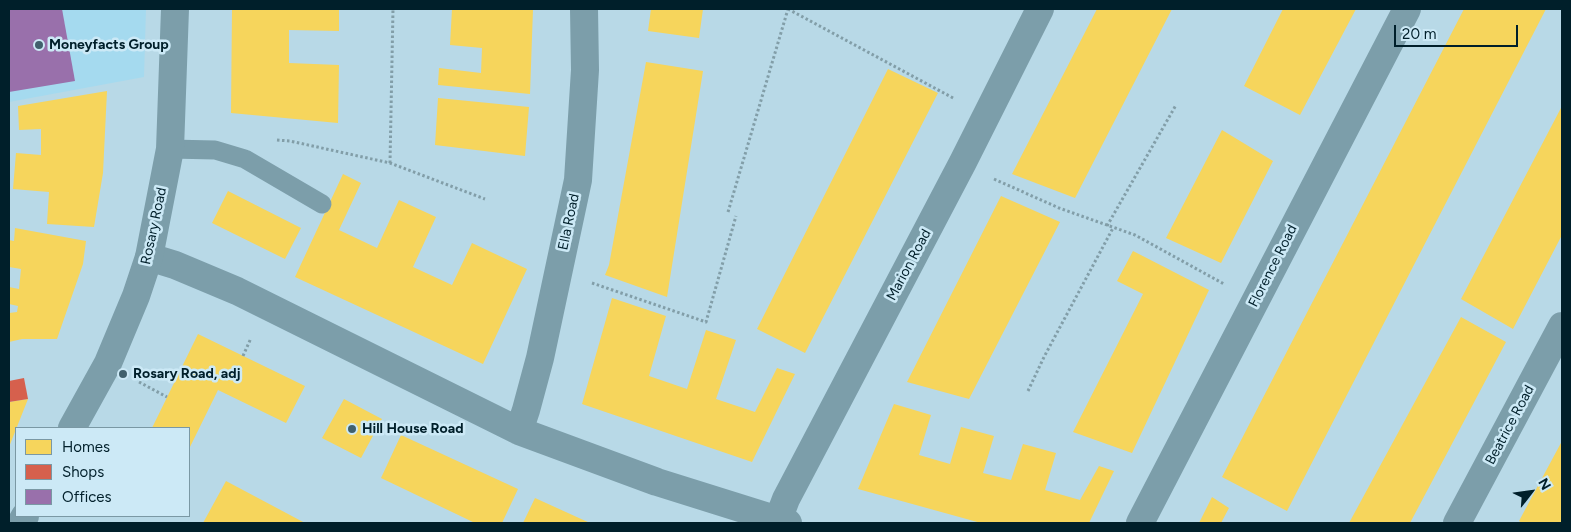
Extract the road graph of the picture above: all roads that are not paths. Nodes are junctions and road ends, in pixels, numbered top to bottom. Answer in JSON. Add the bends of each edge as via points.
{"nodes":[{"id":1,"x":175,"y":9,"type":"edge"},
{"id":2,"x":584,"y":9,"type":"edge"},
{"id":3,"x":1040,"y":9,"type":"edge"},
{"id":4,"x":1407,"y":9,"type":"edge"},
{"id":5,"x":170,"y":149,"type":"junction"},
{"id":6,"x":322,"y":204,"type":"dead end"},
{"id":7,"x":149,"y":257,"type":"junction"},
{"id":8,"x":1562,"y":326,"type":"edge"},
{"id":9,"x":73,"y":427,"type":"edge"},
{"id":10,"x":519,"y":431,"type":"junction"},
{"id":11,"x":783,"y":522,"type":"edge"},
{"id":12,"x":1140,"y":523,"type":"edge"},
{"id":13,"x":1457,"y":523,"type":"edge"}],
"edges":[{"from":1,"to":5,"type":"street","name":"Rosary Road"},
{"from":2,"to":10,"type":"street","name":"Ella Road","via":[[585,70],[578,180],[540,358]]},
{"from":3,"to":11,"type":"street","name":"Marion Road","via":[[786,499]]},
{"from":4,"to":12,"type":"street","name":"Florence Road"},
{"from":5,"to":6,"type":"lane","via":[[215,150],[245,159]]},
{"from":5,"to":7,"type":"street","name":"Rosary Road"},
{"from":7,"to":9,"type":"street","name":"Rosary Road","via":[[108,363]]},
{"from":7,"to":10,"type":"street","via":[[237,291]]},
{"from":8,"to":13,"type":"street","name":"Beatrice Road"},
{"from":10,"to":11,"type":"street","via":[[657,482]]}]}
